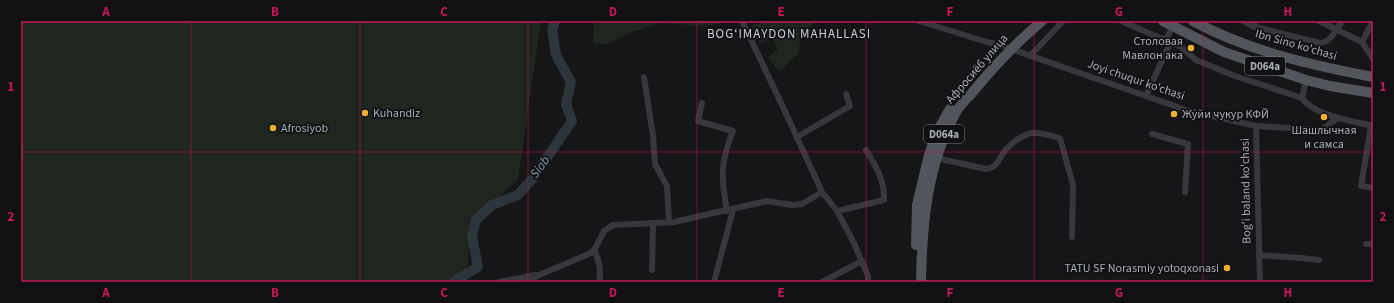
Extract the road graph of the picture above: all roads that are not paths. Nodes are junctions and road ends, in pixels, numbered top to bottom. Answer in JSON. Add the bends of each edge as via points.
{"nodes":[{"id":1,"x":742,"y":21,"type":"edge"},
{"id":2,"x":919,"y":21,"type":"edge"},
{"id":3,"x":1032,"y":21,"type":"edge"},
{"id":4,"x":1042,"y":21,"type":"edge"},
{"id":5,"x":1063,"y":21,"type":"edge"},
{"id":6,"x":1121,"y":21,"type":"edge"},
{"id":7,"x":1163,"y":21,"type":"edge"},
{"id":8,"x":1193,"y":21,"type":"edge"},
{"id":9,"x":1243,"y":21,"type":"edge"},
{"id":10,"x":1319,"y":21,"type":"edge"},
{"id":11,"x":1342,"y":21,"type":"edge"},
{"id":12,"x":1373,"y":21,"type":"edge"},
{"id":13,"x":1254,"y":23,"type":"edge"},
{"id":14,"x":1173,"y":26,"type":"junction"},
{"id":15,"x":1337,"y":30,"type":"junction"},
{"id":16,"x":1168,"y":42,"type":"junction"},
{"id":17,"x":1362,"y":42,"type":"junction"},
{"id":18,"x":1008,"y":48,"type":"junction"},
{"id":19,"x":1030,"y":56,"type":"junction"},
{"id":20,"x":1373,"y":59,"type":"edge"},
{"id":21,"x":644,"y":77,"type":"dead end"},
{"id":22,"x":1373,"y":77,"type":"edge"},
{"id":23,"x":1306,"y":80,"type":"junction"},
{"id":24,"x":1373,"y":92,"type":"edge"},
{"id":25,"x":846,"y":94,"type":"dead end"},
{"id":26,"x":1146,"y":96,"type":"junction"},
{"id":27,"x":1302,"y":98,"type":"junction"},
{"id":28,"x":702,"y":103,"type":"dead end"},
{"id":29,"x":1338,"y":118,"type":"junction"},
{"id":30,"x":1256,"y":126,"type":"junction"},
{"id":31,"x":1372,"y":126,"type":"edge"},
{"id":32,"x":1152,"y":134,"type":"dead end"},
{"id":33,"x":797,"y":137,"type":"junction"},
{"id":34,"x":866,"y":150,"type":"dead end"},
{"id":35,"x":936,"y":158,"type":"junction"},
{"id":36,"x":1373,"y":188,"type":"edge"},
{"id":37,"x":822,"y":192,"type":"junction"},
{"id":38,"x":1185,"y":192,"type":"dead end"},
{"id":39,"x":730,"y":210,"type":"junction"},
{"id":40,"x":836,"y":211,"type":"junction"},
{"id":41,"x":669,"y":222,"type":"junction"},
{"id":42,"x":653,"y":224,"type":"junction"},
{"id":43,"x":1072,"y":237,"type":"dead end"},
{"id":44,"x":1366,"y":244,"type":"dead end"},
{"id":45,"x":1373,"y":244,"type":"edge"},
{"id":46,"x":594,"y":250,"type":"junction"},
{"id":47,"x":1259,"y":255,"type":"junction"},
{"id":48,"x":1319,"y":260,"type":"dead end"},
{"id":49,"x":862,"y":261,"type":"junction"},
{"id":50,"x":652,"y":270,"type":"dead end"},
{"id":51,"x":539,"y":275,"type":"junction"},
{"id":52,"x":499,"y":282,"type":"edge"},
{"id":53,"x":526,"y":282,"type":"edge"},
{"id":54,"x":600,"y":282,"type":"edge"},
{"id":55,"x":714,"y":282,"type":"edge"},
{"id":56,"x":822,"y":282,"type":"edge"},
{"id":57,"x":868,"y":282,"type":"edge"},
{"id":58,"x":915,"y":282,"type":"edge"},
{"id":59,"x":921,"y":282,"type":"edge"},
{"id":60,"x":1260,"y":282,"type":"edge"}],
"edges":[{"from":1,"to":33,"type":"street"},
{"from":2,"to":18,"type":"street","name":"Joyi chuqur ko'chasi"},
{"from":3,"to":18,"type":"main road","name":"Афросиёб улица","number":"D064a"},
{"from":4,"to":18,"type":"main road","name":"Афросиёб улица","number":"D064a"},
{"from":5,"to":19,"type":"street"},
{"from":6,"to":16,"type":"street"},
{"from":7,"to":14,"type":"main road","number":"D064a"},
{"from":8,"to":22,"type":"main road","name":"Ibn Sino ko'chasi","number":"D064a","via":[[1265,51],[1318,67]]},
{"from":9,"to":13,"type":"street"},
{"from":10,"to":15,"type":"street"},
{"from":11,"to":15,"type":"street"},
{"from":12,"to":17,"type":"street"},
{"from":13,"to":15,"type":"street","via":[[1320,43],[1330,39]]},
{"from":14,"to":16,"type":"street"},
{"from":14,"to":23,"type":"main road","number":"D064a","via":[[1224,52]]},
{"from":15,"to":17,"type":"street"},
{"from":16,"to":26,"type":"street"},
{"from":16,"to":27,"type":"street","via":[[1209,66]]},
{"from":17,"to":20,"type":"street"},
{"from":18,"to":19,"type":"street","name":"Joyi chuqur ko'chasi"},
{"from":18,"to":35,"type":"main road","name":"Афросиёб улица","number":"D064a","via":[[956,112]]},
{"from":18,"to":58,"type":"main road","name":"Афросиёб улица","number":"D064a","via":[[982,72],[951,108],[937,132],[917,205]]},
{"from":19,"to":26,"type":"street","name":"Joyi chuqur ko'chasi"},
{"from":21,"to":41,"type":"street","via":[[655,164],[667,186]]},
{"from":23,"to":24,"type":"main road","number":"D064a"},
{"from":23,"to":27,"type":"street"},
{"from":25,"to":33,"type":"street","via":[[850,106]]},
{"from":26,"to":30,"type":"street","name":"Joyi chuqur ko'chasi","via":[[1189,110]]},
{"from":27,"to":29,"type":"street","via":[[1312,107]]},
{"from":28,"to":39,"type":"street","via":[[698,121],[733,131],[722,166],[722,183]]},
{"from":29,"to":30,"type":"street","name":"Bog'i baland ko'chasi","via":[[1321,130]]},
{"from":29,"to":31,"type":"street"},
{"from":30,"to":47,"type":"street","name":"Bog'i baland ko'chasi"},
{"from":31,"to":36,"type":"street","via":[[1361,186]]},
{"from":32,"to":38,"type":"street","via":[[1188,144]]},
{"from":33,"to":37,"type":"street"},
{"from":34,"to":40,"type":"street","via":[[881,175],[884,200]]},
{"from":35,"to":43,"type":"street","via":[[991,169],[996,166],[1008,147],[1027,134],[1060,138],[1074,185]]},
{"from":35,"to":59,"type":"main road","name":"Афросиёб улица","number":"D064a","via":[[926,207]]},
{"from":37,"to":39,"type":"street","via":[[802,204],[767,201]]},
{"from":37,"to":40,"type":"street"},
{"from":39,"to":41,"type":"street"},
{"from":39,"to":55,"type":"street"},
{"from":40,"to":49,"type":"street"},
{"from":41,"to":42,"type":"street"},
{"from":42,"to":46,"type":"street","via":[[619,224],[608,228]]},
{"from":42,"to":50,"type":"street"},
{"from":44,"to":45,"type":"street"},
{"from":46,"to":51,"type":"street"},
{"from":46,"to":54,"type":"street","via":[[600,270]]},
{"from":47,"to":48,"type":"street"},
{"from":47,"to":60,"type":"street","name":"Bog'i baland ko'chasi"},
{"from":49,"to":56,"type":"street"},
{"from":49,"to":57,"type":"street"},
{"from":51,"to":52,"type":"street"},
{"from":51,"to":53,"type":"street"}]}
